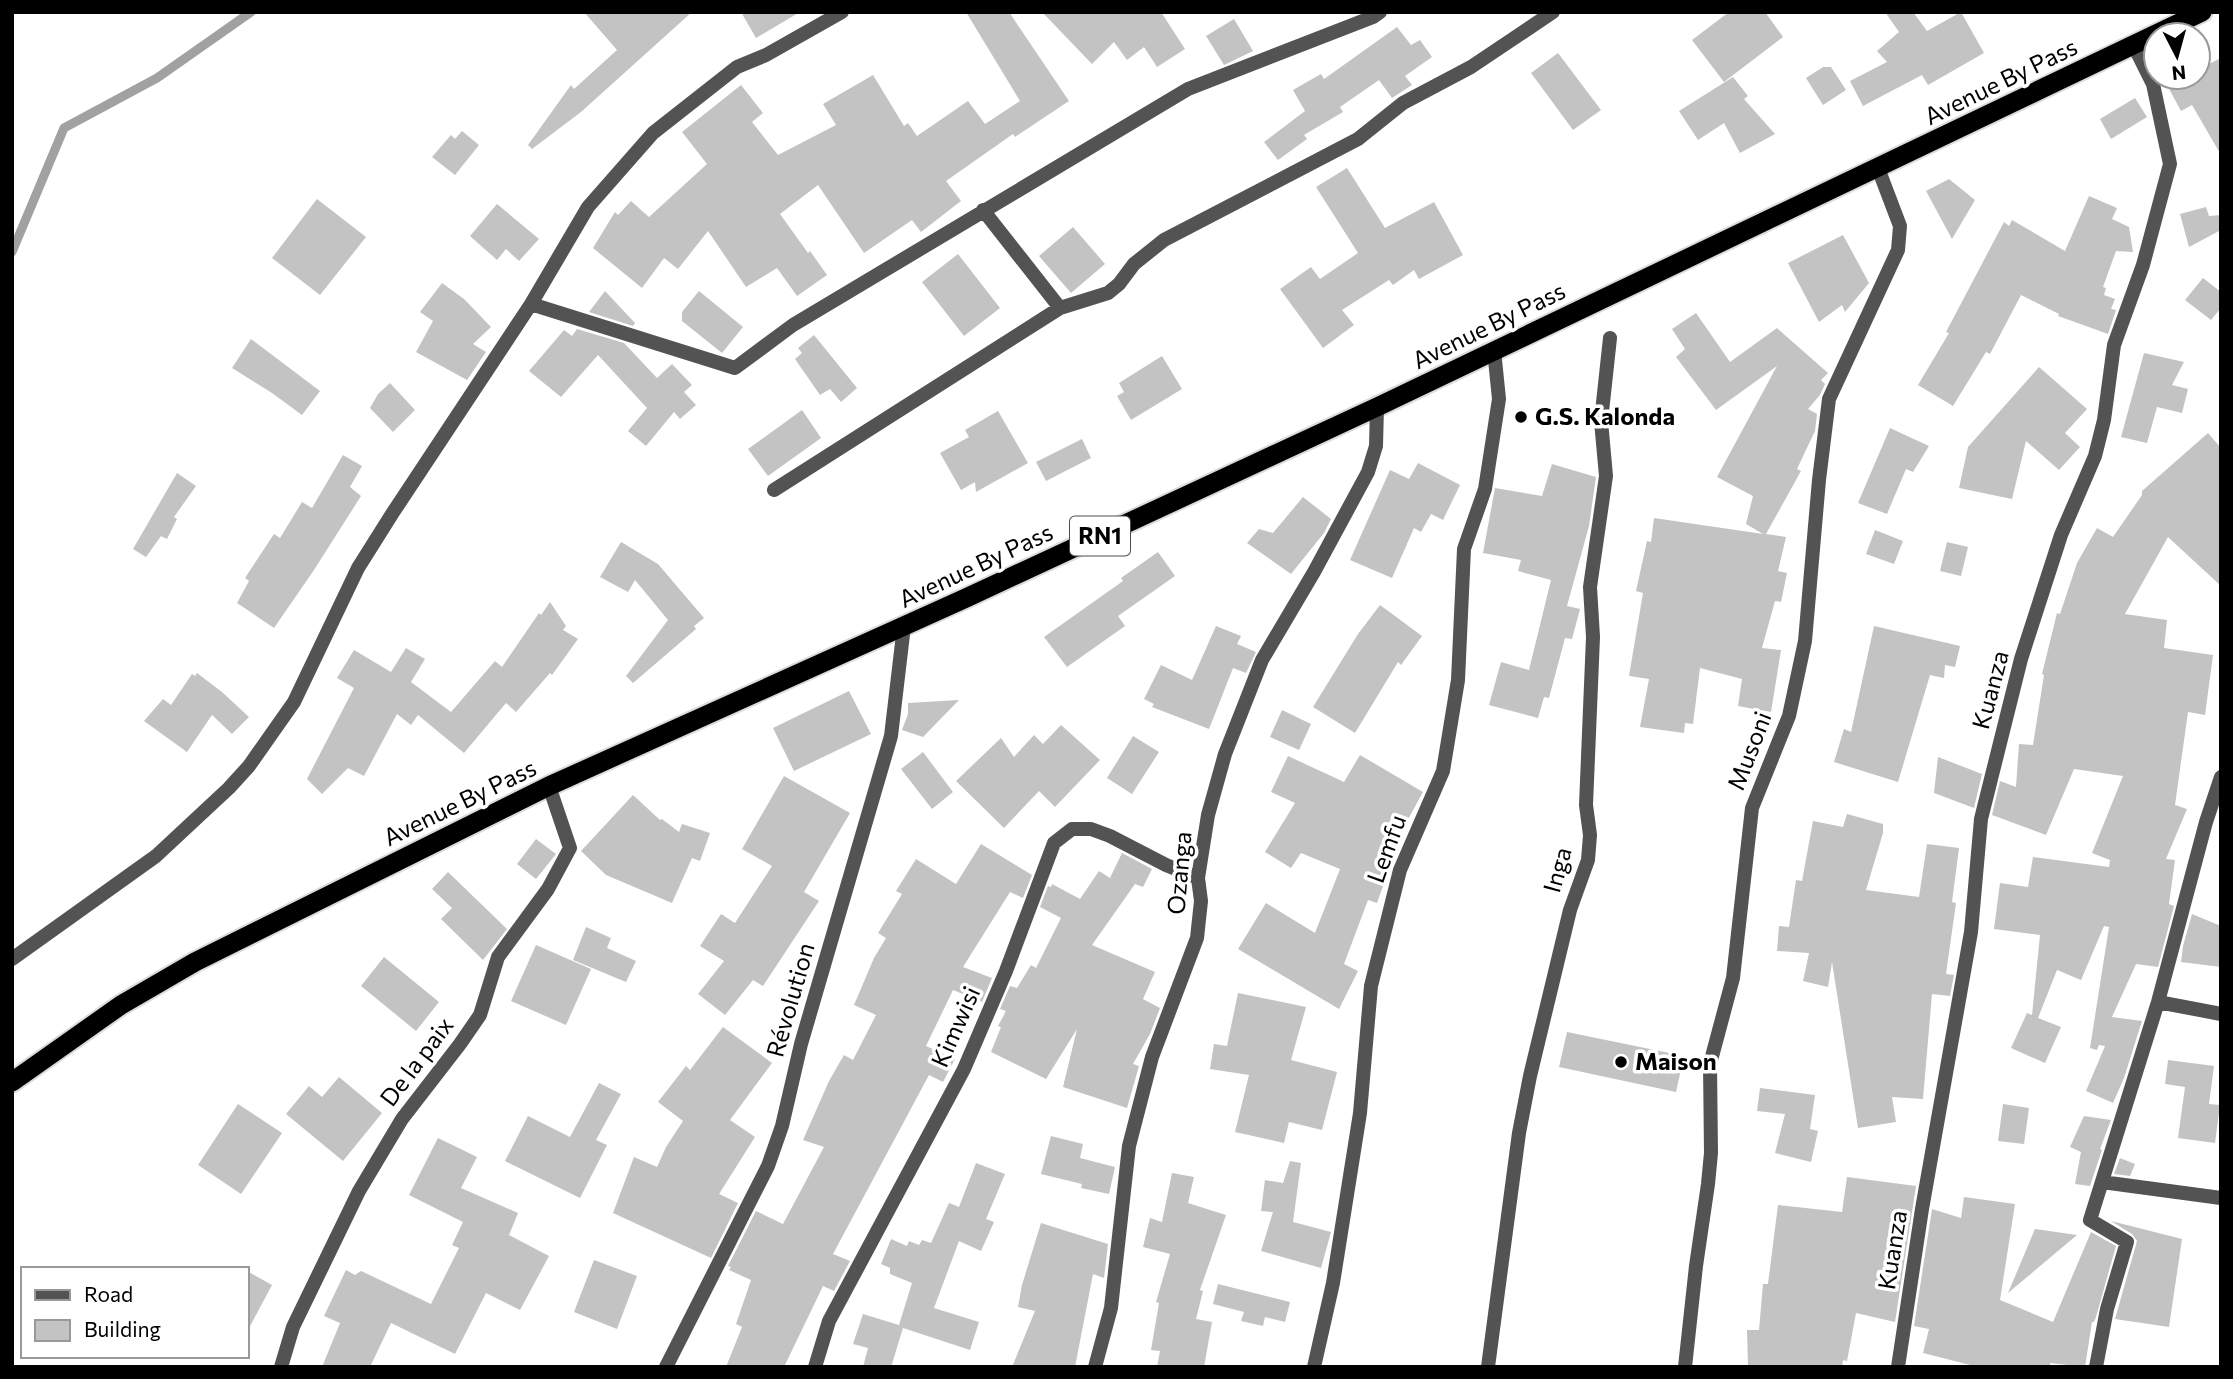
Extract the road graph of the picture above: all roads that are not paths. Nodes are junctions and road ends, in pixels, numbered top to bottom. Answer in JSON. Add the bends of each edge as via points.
{"nodes":[{"id":1,"x":842,"y":12,"type":"edge"},
{"id":2,"x":1380,"y":12,"type":"edge"},
{"id":3,"x":1553,"y":12,"type":"edge"},
{"id":4,"x":2202,"y":12,"type":"edge"},
{"id":5,"x":2134,"y":46,"type":"junction"},
{"id":6,"x":1878,"y":168,"type":"junction"},
{"id":7,"x":983,"y":210,"type":"junction"},
{"id":8,"x":531,"y":304,"type":"junction"},
{"id":9,"x":1060,"y":308,"type":"junction"},
{"id":10,"x":1610,"y":338,"type":"dead end"},
{"id":11,"x":1494,"y":350,"type":"junction"},
{"id":12,"x":1377,"y":407,"type":"junction"},
{"id":13,"x":774,"y":490,"type":"dead end"},
{"id":14,"x":904,"y":626,"type":"junction"},
{"id":15,"x":2221,"y":777,"type":"edge"},
{"id":16,"x":549,"y":786,"type":"junction"},
{"id":17,"x":1198,"y":877,"type":"junction"},
{"id":18,"x":12,"y":959,"type":"edge"},
{"id":19,"x":2158,"y":1002,"type":"junction"},
{"id":20,"x":2221,"y":1014,"type":"edge"},
{"id":21,"x":12,"y":1082,"type":"edge"},
{"id":22,"x":2102,"y":1182,"type":"junction"},
{"id":23,"x":2221,"y":1198,"type":"edge"},
{"id":24,"x":281,"y":1367,"type":"edge"},
{"id":25,"x":666,"y":1367,"type":"edge"},
{"id":26,"x":815,"y":1367,"type":"edge"},
{"id":27,"x":1095,"y":1367,"type":"edge"},
{"id":28,"x":1314,"y":1367,"type":"edge"},
{"id":29,"x":1488,"y":1367,"type":"edge"},
{"id":30,"x":1685,"y":1367,"type":"edge"},
{"id":31,"x":1898,"y":1367,"type":"edge"},
{"id":32,"x":2095,"y":1367,"type":"edge"}],
"edges":[{"from":1,"to":8,"type":"street","via":[[737,67],[653,133],[589,207]]},
{"from":2,"to":7,"type":"street","via":[[1188,89]]},
{"from":3,"to":9,"type":"street","via":[[1471,66],[1403,103],[1357,139],[1164,240],[1108,293]]},
{"from":4,"to":5,"type":"highway","name":"Avenue By Pass","number":"RN1"},
{"from":5,"to":6,"type":"highway","name":"Avenue By Pass","number":"RN1"},
{"from":5,"to":31,"type":"street","name":"Kuanza","via":[[2152,84],[2170,164],[2143,265],[2114,345],[2105,420],[2095,456],[2061,535],[2021,659],[1981,819],[1972,932]]},
{"from":6,"to":11,"type":"highway","name":"Avenue By Pass","number":"RN1"},
{"from":6,"to":30,"type":"street","name":"Musoni","via":[[1900,226],[1898,250],[1829,399],[1805,641],[1789,716],[1752,808],[1732,978],[1710,1064],[1709,1174]]},
{"from":7,"to":8,"type":"street","via":[[793,325],[735,368]]},
{"from":7,"to":9,"type":"street"},
{"from":8,"to":18,"type":"street","via":[[358,568],[294,702],[249,766],[156,856]]},
{"from":9,"to":13,"type":"street"},
{"from":10,"to":29,"type":"street","name":"Inga","via":[[1601,421],[1606,477],[1590,587],[1593,637],[1586,805],[1591,835],[1530,1076]]},
{"from":11,"to":12,"type":"highway","name":"Avenue By Pass","number":"RN1"},
{"from":11,"to":28,"type":"street","name":"Lemfu","via":[[1499,399],[1485,489],[1464,549],[1458,680],[1443,771],[1400,870],[1371,986],[1360,1113],[1333,1283]]},
{"from":12,"to":14,"type":"highway","name":"Avenue By Pass","number":"RN1"},
{"from":12,"to":17,"type":"street","name":"Ozanga","via":[[1376,446],[1368,472],[1252,680],[1211,803]]},
{"from":14,"to":16,"type":"highway","name":"Avenue By Pass","number":"RN1"},
{"from":14,"to":25,"type":"street","name":"Révolution","via":[[891,736],[801,1044],[782,1126],[768,1166]]},
{"from":15,"to":19,"type":"street"},
{"from":16,"to":21,"type":"highway","name":"Avenue By Pass","number":"RN1","via":[[195,962],[121,1005]]},
{"from":16,"to":24,"type":"street","name":"De la paix","via":[[570,848],[548,889],[498,957],[480,1015],[402,1119],[359,1191],[293,1327]]},
{"from":17,"to":26,"type":"street","name":"Kimwisi","via":[[1091,829],[1072,829],[1054,843],[964,1069],[829,1321]]},
{"from":17,"to":27,"type":"street","name":"Ozanga","via":[[1197,937],[1152,1057],[1129,1146],[1111,1308]]},
{"from":19,"to":20,"type":"street"},
{"from":19,"to":22,"type":"street"},
{"from":22,"to":23,"type":"street"},
{"from":22,"to":32,"type":"street","via":[[2090,1220],[2127,1242]]}]}
